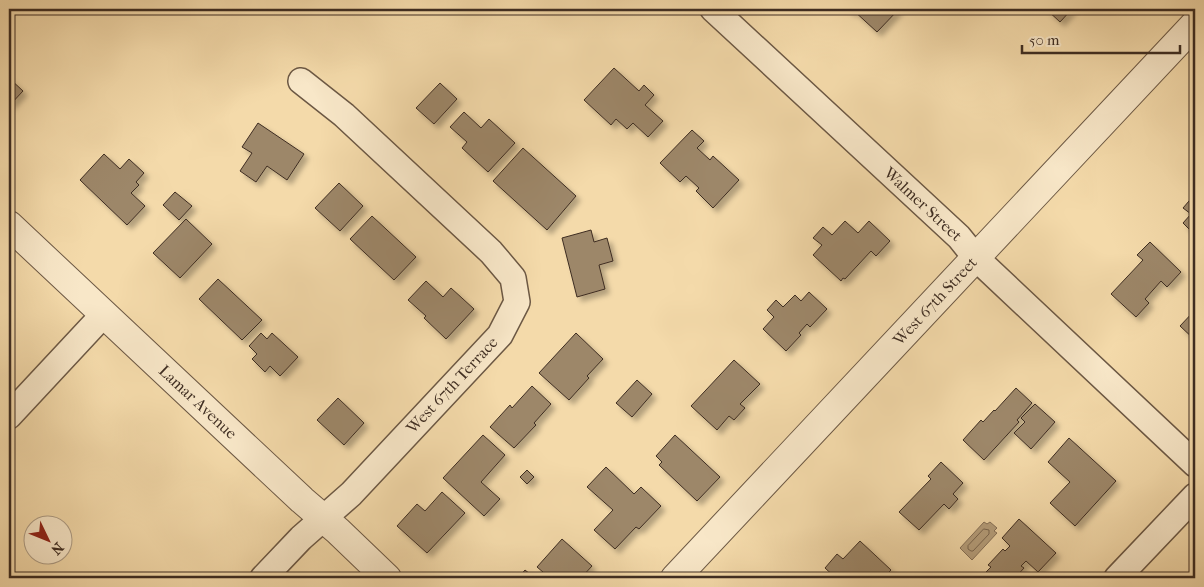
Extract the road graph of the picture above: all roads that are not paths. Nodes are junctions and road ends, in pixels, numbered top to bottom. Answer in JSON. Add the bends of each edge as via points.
{"nodes":[{"id":1,"x":713,"y":9,"type":"edge"},
{"id":2,"x":1195,"y":24,"type":"edge"},
{"id":3,"x":302,"y":81,"type":"dead end"},
{"id":4,"x":9,"y":225,"type":"edge"},
{"id":5,"x":976,"y":258,"type":"junction"},
{"id":6,"x":104,"y":314,"type":"junction"},
{"id":7,"x":9,"y":416,"type":"edge"},
{"id":8,"x":1195,"y":464,"type":"edge"},
{"id":9,"x":1195,"y":496,"type":"edge"},
{"id":10,"x":323,"y":519,"type":"junction"},
{"id":11,"x":263,"y":578,"type":"edge"},
{"id":12,"x":387,"y":578,"type":"edge"},
{"id":13,"x":675,"y":578,"type":"edge"},
{"id":14,"x":1117,"y":578,"type":"edge"}],
"edges":[{"from":1,"to":5,"type":"street","name":"Walmer Street","via":[[959,237]]},
{"from":2,"to":5,"type":"street","name":"West 67th Street"},
{"from":3,"to":10,"type":"street","name":"West 67th Terrace","via":[[491,252],[513,278],[517,302],[500,334]]},
{"from":4,"to":6,"type":"street","name":"Lamar Avenue"},
{"from":5,"to":8,"type":"street","name":"Walmer Street"},
{"from":5,"to":13,"type":"street","name":"West 67th Street"},
{"from":6,"to":7,"type":"street"},
{"from":6,"to":10,"type":"street","name":"Lamar Avenue"},
{"from":9,"to":14,"type":"street"},
{"from":10,"to":11,"type":"street","name":"West 67th Terrace"},
{"from":10,"to":12,"type":"street","name":"Lamar Avenue"}]}
